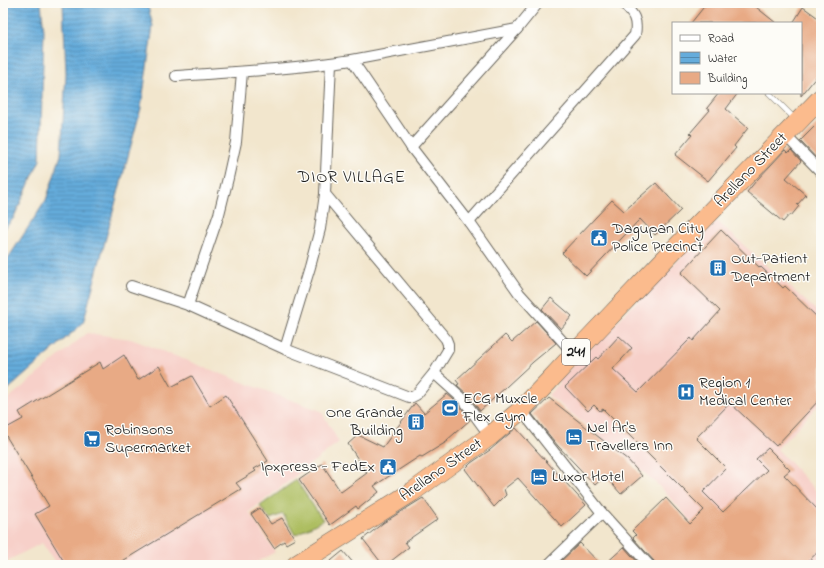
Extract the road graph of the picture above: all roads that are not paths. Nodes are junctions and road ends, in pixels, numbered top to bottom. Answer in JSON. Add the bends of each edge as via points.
{"nodes":[{"id":1,"x":538,"y":3,"type":"edge"},
{"id":2,"x":622,"y":3,"type":"edge"},
{"id":3,"x":517,"y":29,"type":"junction"},
{"id":4,"x":352,"y":60,"type":"junction"},
{"id":5,"x":331,"y":64,"type":"junction"},
{"id":6,"x":242,"y":72,"type":"junction"},
{"id":7,"x":176,"y":76,"type":"dead end"},
{"id":8,"x":770,"y":94,"type":"edge"},
{"id":9,"x":821,"y":98,"type":"edge"},
{"id":10,"x":791,"y":128,"type":"junction"},
{"id":11,"x":411,"y":147,"type":"junction"},
{"id":12,"x":821,"y":172,"type":"edge"},
{"id":13,"x":325,"y":194,"type":"junction"},
{"id":14,"x":469,"y":222,"type":"junction"},
{"id":15,"x":131,"y":286,"type":"dead end"},
{"id":16,"x":188,"y":305,"type":"junction"},
{"id":17,"x":285,"y":349,"type":"junction"},
{"id":18,"x":574,"y":354,"type":"junction"},
{"id":19,"x":434,"y":373,"type":"junction"},
{"id":20,"x":520,"y":410,"type":"junction"},
{"id":21,"x":490,"y":436,"type":"junction"},
{"id":22,"x":602,"y":513,"type":"junction"},
{"id":23,"x":296,"y":565,"type":"edge"},
{"id":24,"x":548,"y":565,"type":"edge"},
{"id":25,"x":649,"y":565,"type":"edge"}],
"edges":[{"from":1,"to":3,"type":"street"},
{"from":2,"to":14,"type":"street","via":[[636,20],[635,35]]},
{"from":3,"to":4,"type":"street"},
{"from":3,"to":11,"type":"street"},
{"from":4,"to":5,"type":"street"},
{"from":4,"to":11,"type":"street"},
{"from":5,"to":6,"type":"street"},
{"from":5,"to":13,"type":"street"},
{"from":6,"to":7,"type":"street"},
{"from":6,"to":16,"type":"street","via":[[236,142],[228,178],[219,214]]},
{"from":8,"to":10,"type":"lane"},
{"from":9,"to":10,"type":"highway","name":"Arellano Street","number":"241"},
{"from":10,"to":12,"type":"street"},
{"from":10,"to":18,"type":"highway","name":"Arellano Street","number":"241"},
{"from":11,"to":14,"type":"street"},
{"from":13,"to":17,"type":"street","via":[[320,229]]},
{"from":13,"to":19,"type":"street","via":[[446,339],[448,350]]},
{"from":14,"to":18,"type":"street","via":[[519,293]]},
{"from":15,"to":16,"type":"street"},
{"from":16,"to":17,"type":"street"},
{"from":17,"to":19,"type":"street","via":[[409,397],[416,395]]},
{"from":18,"to":20,"type":"highway","name":"Arellano Street","number":"241"},
{"from":19,"to":21,"type":"street","via":[[463,399]]},
{"from":20,"to":21,"type":"highway","name":"Arellano Street","number":"241"},
{"from":20,"to":22,"type":"street"},
{"from":21,"to":23,"type":"highway","name":"Arellano Street","number":"241","via":[[412,492]]},
{"from":22,"to":24,"type":"street"},
{"from":22,"to":25,"type":"street"}]}
